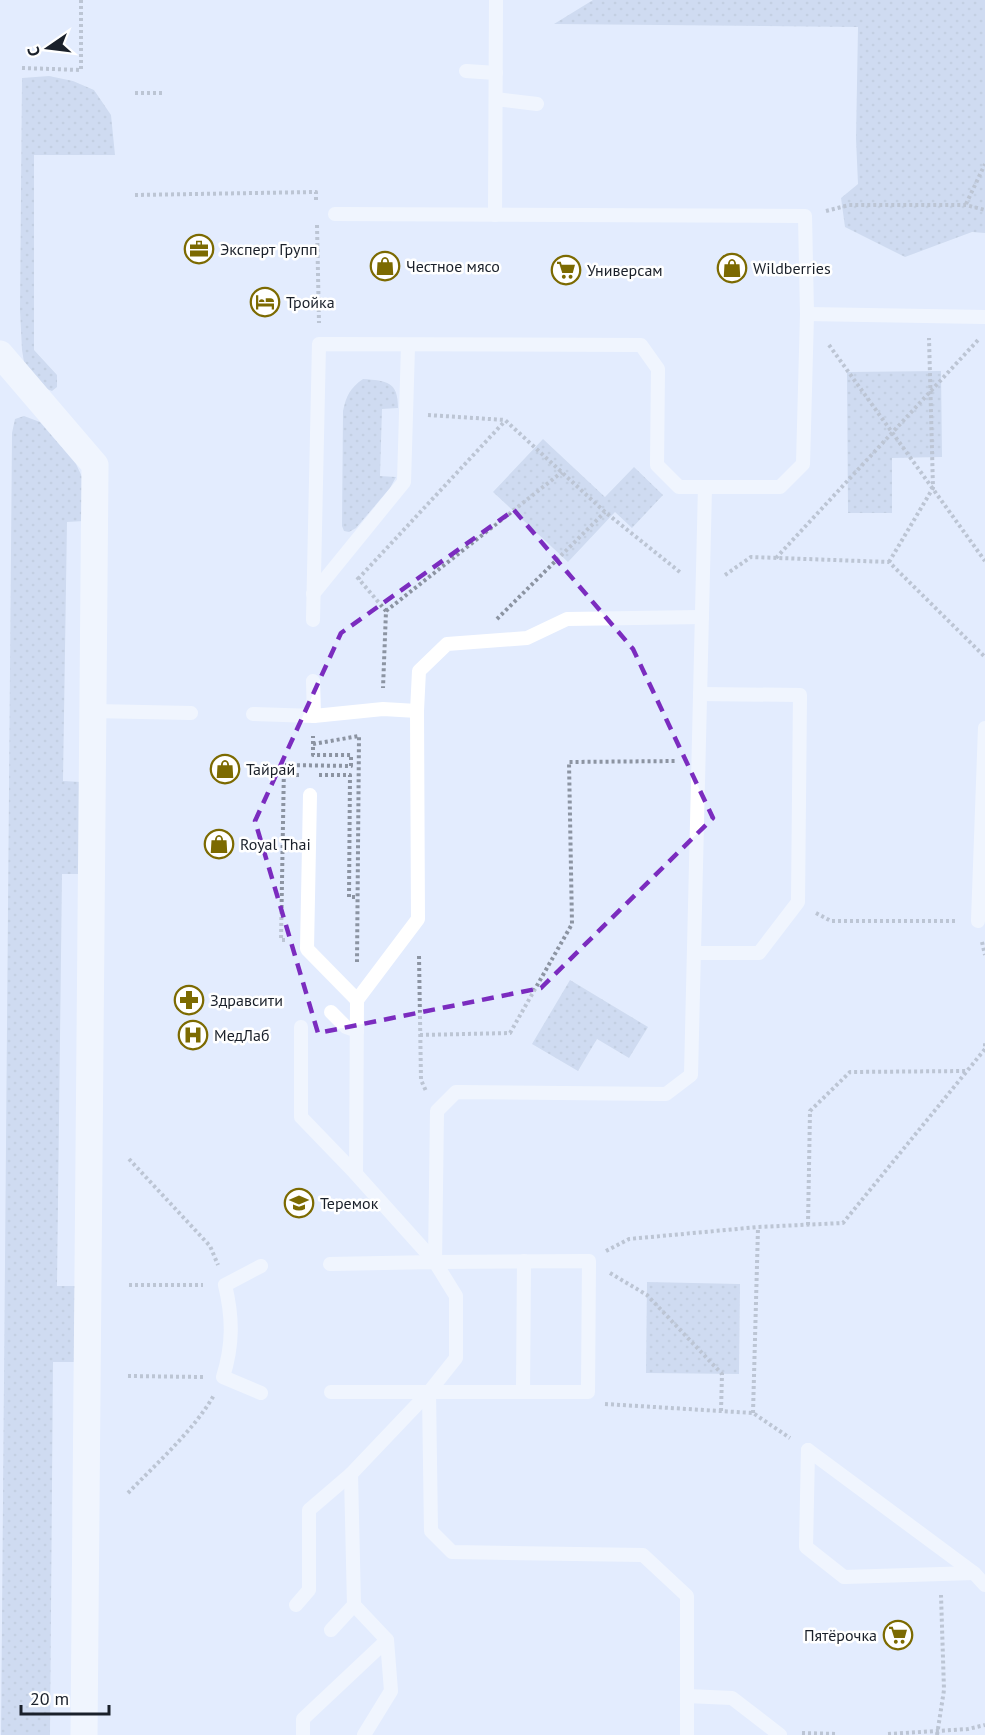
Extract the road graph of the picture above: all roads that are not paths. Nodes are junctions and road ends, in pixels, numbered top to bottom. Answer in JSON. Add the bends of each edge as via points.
{"nodes":[{"id":1,"x":496,"y":0,"type":"edge"},
{"id":2,"x":466,"y":71,"type":"dead end"},
{"id":3,"x":496,"y":73,"type":"junction"},
{"id":4,"x":496,"y":99,"type":"junction"},
{"id":5,"x":537,"y":104,"type":"dead end"},
{"id":6,"x":334,"y":214,"type":"dead end"},
{"id":7,"x":495,"y":215,"type":"junction"},
{"id":8,"x":807,"y":314,"type":"junction"},
{"id":9,"x":985,"y":317,"type":"edge"},
{"id":10,"x":408,"y":346,"type":"junction"},
{"id":11,"x":0,"y":354,"type":"edge"},
{"id":12,"x":705,"y":487,"type":"junction"},
{"id":13,"x":313,"y":594,"type":"junction"},
{"id":14,"x":702,"y":617,"type":"junction"},
{"id":15,"x":313,"y":620,"type":"dead end"},
{"id":16,"x":313,"y":681,"type":"dead end"},
{"id":17,"x":700,"y":694,"type":"junction"},
{"id":18,"x":93,"y":711,"type":"junction"},
{"id":19,"x":417,"y":711,"type":"junction"},
{"id":20,"x":190,"y":713,"type":"dead end"},
{"id":21,"x":253,"y":714,"type":"dead end"},
{"id":22,"x":314,"y":716,"type":"junction"},
{"id":23,"x":985,"y":728,"type":"edge"},
{"id":24,"x":310,"y":795,"type":"dead end"},
{"id":25,"x":978,"y":921,"type":"road end"},
{"id":26,"x":694,"y":953,"type":"junction"},
{"id":27,"x":357,"y":1000,"type":"junction"},
{"id":28,"x":331,"y":1012,"type":"dead end"},
{"id":29,"x":301,"y":1027,"type":"dead end"},
{"id":30,"x":357,"y":1031,"type":"junction"},
{"id":31,"x":356,"y":1174,"type":"junction"},
{"id":32,"x":524,"y":1261,"type":"junction"},
{"id":33,"x":435,"y":1262,"type":"junction"},
{"id":34,"x":330,"y":1264,"type":"dead end"},
{"id":35,"x":261,"y":1266,"type":"dead end"},
{"id":36,"x":331,"y":1392,"type":"dead end"},
{"id":37,"x":429,"y":1392,"type":"junction"},
{"id":38,"x":523,"y":1392,"type":"junction"},
{"id":39,"x":261,"y":1393,"type":"dead end"},
{"id":40,"x":351,"y":1474,"type":"junction"},
{"id":41,"x":974,"y":1572,"type":"junction"},
{"id":42,"x":985,"y":1585,"type":"edge"},
{"id":43,"x":296,"y":1605,"type":"dead end"},
{"id":44,"x":354,"y":1605,"type":"junction"},
{"id":45,"x":331,"y":1630,"type":"dead end"},
{"id":46,"x":387,"y":1640,"type":"junction"},
{"id":47,"x":687,"y":1696,"type":"junction"},
{"id":48,"x":780,"y":1734,"type":"edge"},
{"id":49,"x":84,"y":1735,"type":"edge"},
{"id":50,"x":303,"y":1735,"type":"edge"},
{"id":51,"x":364,"y":1735,"type":"edge"},
{"id":52,"x":687,"y":1735,"type":"edge"}],
"edges":[{"from":1,"to":3,"type":"lane"},
{"from":2,"to":3,"type":"lane"},
{"from":3,"to":4,"type":"lane"},
{"from":4,"to":5,"type":"lane"},
{"from":4,"to":7,"type":"lane"},
{"from":6,"to":7,"type":"lane"},
{"from":7,"to":8,"type":"lane","via":[[805,216]]},
{"from":8,"to":9,"type":"lane"},
{"from":8,"to":12,"type":"lane","via":[[803,464],[780,487]]},
{"from":10,"to":12,"type":"lane","via":[[641,345],[658,369],[657,465],[679,487]]},
{"from":10,"to":13,"type":"lane","via":[[404,482]]},
{"from":10,"to":13,"type":"lane","via":[[319,344]]},
{"from":11,"to":18,"type":"street","via":[[95,465]]},
{"from":12,"to":14,"type":"lane"},
{"from":13,"to":15,"type":"lane"},
{"from":14,"to":17,"type":"lane"},
{"from":14,"to":19,"type":"lane","via":[[567,619],[527,638],[447,644],[419,671]]},
{"from":16,"to":22,"type":"lane"},
{"from":17,"to":26,"type":"lane"},
{"from":17,"to":26,"type":"lane","via":[[800,695],[798,902],[759,952]]},
{"from":18,"to":20,"type":"lane"},
{"from":18,"to":49,"type":"street"},
{"from":19,"to":22,"type":"lane"},
{"from":19,"to":27,"type":"lane","via":[[418,919]]},
{"from":21,"to":22,"type":"lane"},
{"from":23,"to":25,"type":"lane"},
{"from":24,"to":27,"type":"lane","via":[[307,949]]},
{"from":26,"to":33,"type":"lane","via":[[691,1075],[666,1094],[456,1092],[436,1111]]},
{"from":27,"to":30,"type":"lane"},
{"from":28,"to":30,"type":"lane","via":[[346,1027]]},
{"from":29,"to":31,"type":"lane","via":[[302,1117]]},
{"from":30,"to":31,"type":"lane"},
{"from":31,"to":33,"type":"lane"},
{"from":32,"to":33,"type":"lane"},
{"from":32,"to":38,"type":"lane"},
{"from":32,"to":38,"type":"lane","via":[[589,1261],[588,1392]]},
{"from":33,"to":34,"type":"lane"},
{"from":33,"to":37,"type":"lane","via":[[456,1296],[456,1358]]},
{"from":35,"to":39,"type":"lane","via":[[225,1285],[232,1330],[224,1377]]},
{"from":36,"to":37,"type":"lane"},
{"from":37,"to":38,"type":"lane"},
{"from":37,"to":40,"type":"lane"},
{"from":37,"to":47,"type":"lane","via":[[431,1531],[452,1552],[643,1555],[687,1596]]},
{"from":40,"to":43,"type":"lane","via":[[309,1510],[309,1590]]},
{"from":40,"to":44,"type":"lane"},
{"from":41,"to":41,"type":"lane","via":[[808,1450],[806,1547],[844,1577]]},
{"from":41,"to":42,"type":"lane"},
{"from":44,"to":45,"type":"lane"},
{"from":44,"to":46,"type":"lane"},
{"from":46,"to":50,"type":"lane","via":[[303,1719]]},
{"from":46,"to":51,"type":"lane","via":[[391,1691]]},
{"from":47,"to":48,"type":"lane","via":[[732,1698]]},
{"from":47,"to":52,"type":"lane"}]}
